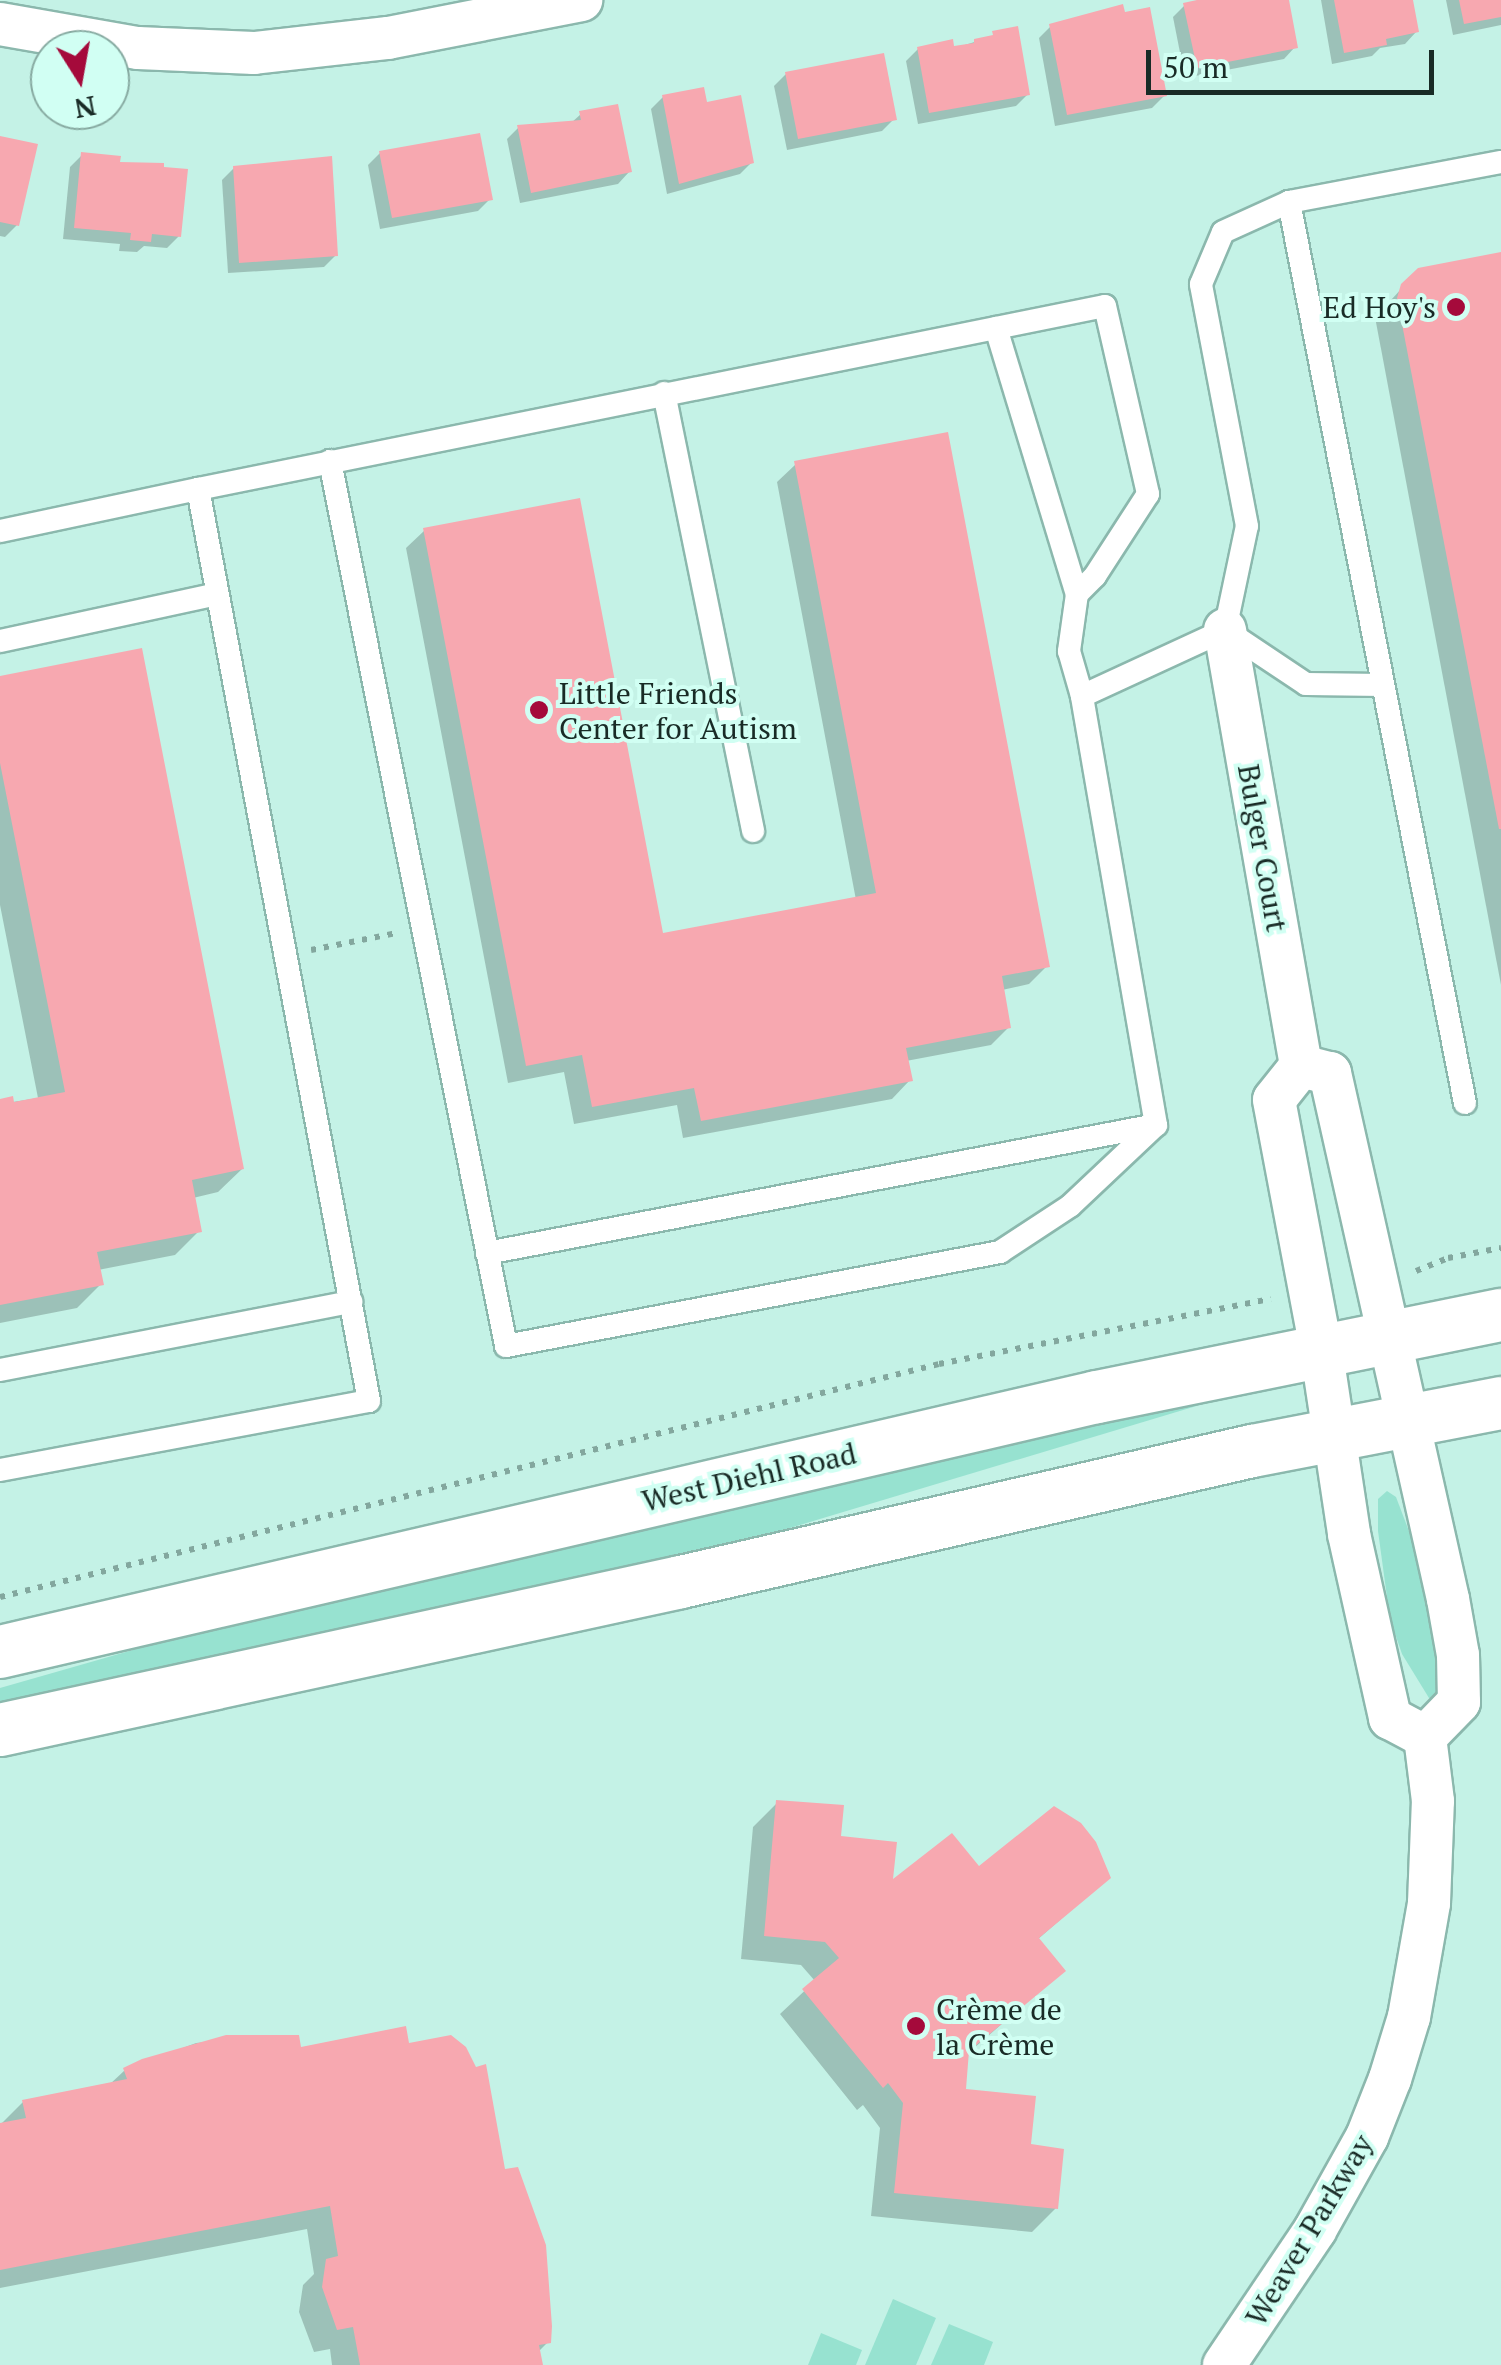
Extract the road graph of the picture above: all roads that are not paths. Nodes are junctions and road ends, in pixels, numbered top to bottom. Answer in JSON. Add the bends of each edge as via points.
{"nodes":[{"id":1,"x":581,"y":0,"type":"edge"},
{"id":2,"x":0,"y":24,"type":"edge"},
{"id":3,"x":1501,"y":162,"type":"edge"},
{"id":4,"x":1290,"y":202,"type":"junction"},
{"id":5,"x":996,"y":328,"type":"junction"},
{"id":6,"x":664,"y":392,"type":"junction"},
{"id":7,"x":330,"y":461,"type":"junction"},
{"id":8,"x":198,"y":489,"type":"junction"},
{"id":9,"x":0,"y":531,"type":"edge"},
{"id":10,"x":218,"y":594,"type":"junction"},
{"id":11,"x":1078,"y":594,"type":"junction"},
{"id":12,"x":1225,"y":630,"type":"junction"},
{"id":13,"x":0,"y":641,"type":"edge"},
{"id":14,"x":1384,"y":685,"type":"junction"},
{"id":15,"x":1082,"y":696,"type":"junction"},
{"id":16,"x":753,"y":831,"type":"dead end"},
{"id":17,"x":1301,"y":1066,"type":"junction"},
{"id":18,"x":1465,"y":1103,"type":"dead end"},
{"id":19,"x":1156,"y":1126,"type":"junction"},
{"id":20,"x":487,"y":1254,"type":"junction"},
{"id":21,"x":351,"y":1302,"type":"junction"},
{"id":22,"x":1501,"y":1314,"type":"edge"},
{"id":23,"x":1387,"y":1335,"type":"junction"},
{"id":24,"x":1322,"y":1348,"type":"junction"},
{"id":25,"x":0,"y":1370,"type":"edge"},
{"id":26,"x":1501,"y":1403,"type":"edge"},
{"id":27,"x":1406,"y":1421,"type":"junction"},
{"id":28,"x":1336,"y":1436,"type":"junction"},
{"id":29,"x":0,"y":1470,"type":"edge"},
{"id":30,"x":0,"y":1652,"type":"edge"},
{"id":31,"x":0,"y":1730,"type":"edge"},
{"id":32,"x":1425,"y":1737,"type":"junction"},
{"id":33,"x":1224,"y":2365,"type":"edge"}],
"edges":[{"from":1,"to":2,"type":"street","via":[[388,38],[254,53],[138,48]]},
{"from":3,"to":4,"type":"lane"},
{"from":4,"to":12,"type":"lane","via":[[1223,232],[1200,284],[1248,526]]},
{"from":4,"to":14,"type":"lane"},
{"from":5,"to":6,"type":"lane"},
{"from":5,"to":11,"type":"lane"},
{"from":5,"to":11,"type":"lane","via":[[1105,306],[1148,494]]},
{"from":6,"to":7,"type":"lane"},
{"from":6,"to":16,"type":"lane"},
{"from":7,"to":8,"type":"lane"},
{"from":7,"to":20,"type":"lane"},
{"from":8,"to":9,"type":"lane"},
{"from":8,"to":10,"type":"lane"},
{"from":10,"to":13,"type":"lane"},
{"from":10,"to":21,"type":"lane"},
{"from":11,"to":15,"type":"lane","via":[[1068,651]]},
{"from":12,"to":14,"type":"lane","via":[[1306,684]]},
{"from":12,"to":15,"type":"lane"},
{"from":12,"to":17,"type":"street","name":"Bulger Court"},
{"from":14,"to":18,"type":"lane"},
{"from":15,"to":19,"type":"lane"},
{"from":17,"to":23,"type":"street","via":[[1330,1073]]},
{"from":17,"to":24,"type":"street","via":[[1274,1100]]},
{"from":19,"to":20,"type":"lane"},
{"from":19,"to":20,"type":"lane","via":[[1070,1206],[1000,1252],[981,1256],[506,1346]]},
{"from":21,"to":25,"type":"lane"},
{"from":21,"to":29,"type":"lane","via":[[370,1401]]},
{"from":22,"to":23,"type":"street","name":"West Diehl Road"},
{"from":23,"to":24,"type":"street","name":"West Diehl Road"},
{"from":23,"to":27,"type":"street"},
{"from":24,"to":28,"type":"street"},
{"from":24,"to":30,"type":"street","name":"West Diehl Road"},
{"from":26,"to":27,"type":"street"},
{"from":27,"to":28,"type":"street"},
{"from":27,"to":32,"type":"street","via":[[1458,1655],[1460,1702]]},
{"from":28,"to":31,"type":"street"},
{"from":28,"to":32,"type":"street","via":[[1349,1534],[1390,1718]]},
{"from":32,"to":33,"type":"street","name":"Weaver Parkway","via":[[1433,1801],[1429,1902],[1409,2017],[1390,2079],[1367,2137],[1315,2230]]}]}
